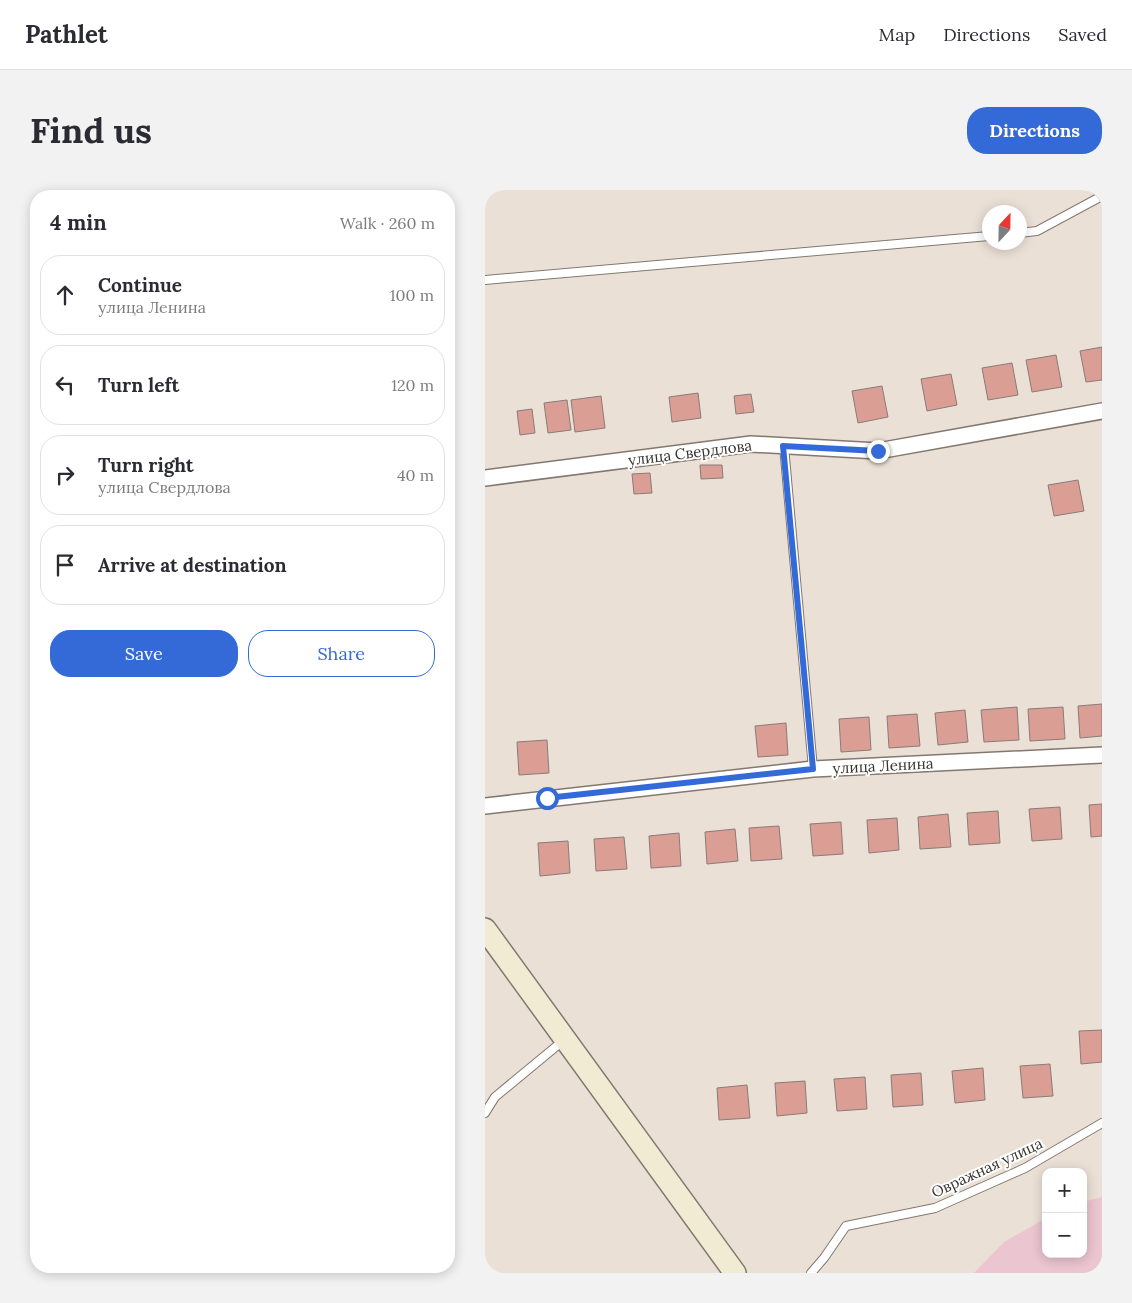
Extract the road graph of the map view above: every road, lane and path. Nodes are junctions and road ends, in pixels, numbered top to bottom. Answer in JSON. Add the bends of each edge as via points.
{"nodes":[{"id":1,"x":1102,"y":196,"type":"edge"},
{"id":2,"x":1027,"y":232,"type":"edge"},
{"id":3,"x":982,"y":237,"type":"edge"},
{"id":4,"x":485,"y":280,"type":"edge"},
{"id":5,"x":1102,"y":411,"type":"edge"},
{"id":6,"x":783,"y":446,"type":"junction"},
{"id":7,"x":485,"y":478,"type":"edge"},
{"id":8,"x":1102,"y":755,"type":"edge"},
{"id":9,"x":813,"y":769,"type":"junction"},
{"id":10,"x":485,"y":806,"type":"edge"},
{"id":11,"x":485,"y":929,"type":"edge"},
{"id":12,"x":565,"y":1039,"type":"junction"},
{"id":13,"x":485,"y":1113,"type":"edge"},
{"id":14,"x":1102,"y":1123,"type":"edge"},
{"id":15,"x":735,"y":1273,"type":"edge"},
{"id":16,"x":811,"y":1273,"type":"edge"}],
"edges":[{"from":1,"to":2,"type":"lane","via":[[1037,231]]},
{"from":3,"to":4,"type":"lane"},
{"from":5,"to":6,"type":"street","name":"улица Свердлова","via":[[878,451]]},
{"from":6,"to":7,"type":"street","name":"улица Свердлова","via":[[751,444]]},
{"from":6,"to":9,"type":"lane"},
{"from":8,"to":9,"type":"street","name":"улица Ленина"},
{"from":9,"to":10,"type":"street","name":"улица Ленина"},
{"from":11,"to":12,"type":"main road"},
{"from":12,"to":13,"type":"lane","via":[[495,1097]]},
{"from":12,"to":15,"type":"main road"},
{"from":14,"to":16,"type":"lane","name":"Овражная улица","via":[[1025,1168],[935,1208],[846,1226]]}]}
